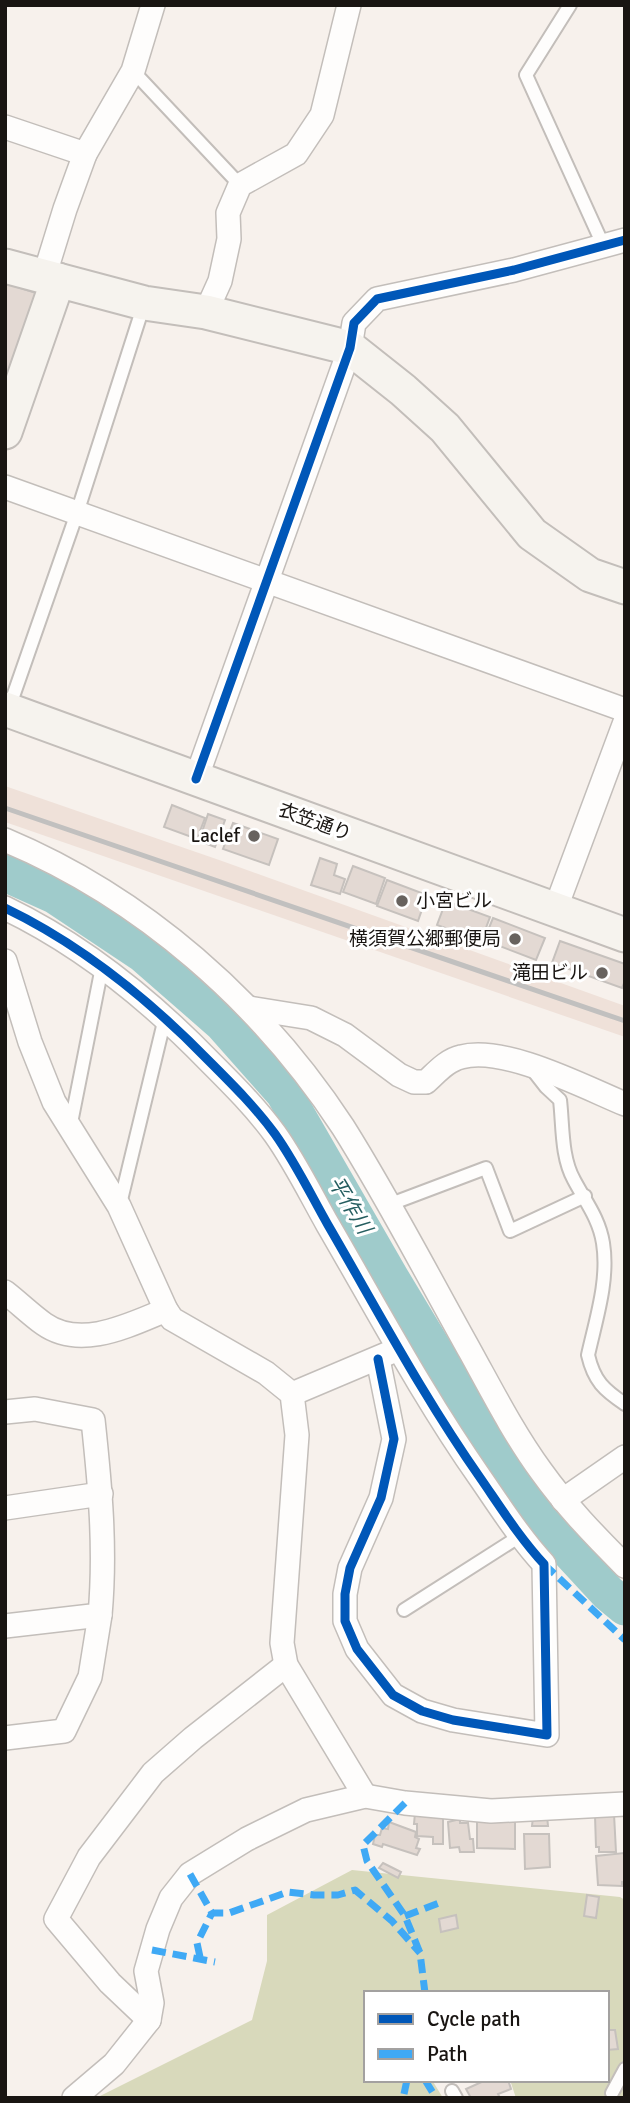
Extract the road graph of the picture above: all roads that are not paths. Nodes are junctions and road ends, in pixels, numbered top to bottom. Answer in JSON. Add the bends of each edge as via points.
{"nodes":[{"id":1,"x":153,"y":5,"type":"edge"},
{"id":2,"x":349,"y":5,"type":"edge"},
{"id":3,"x":570,"y":5,"type":"edge"},
{"id":4,"x":133,"y":71,"type":"junction"},
{"id":5,"x":5,"y":127,"type":"edge"},
{"id":6,"x":85,"y":154,"type":"junction"},
{"id":7,"x":240,"y":185,"type":"junction"},
{"id":8,"x":614,"y":244,"type":"edge"},
{"id":9,"x":5,"y":266,"type":"edge"},
{"id":10,"x":51,"y":278,"type":"junction"},
{"id":11,"x":144,"y":303,"type":"junction"},
{"id":12,"x":206,"y":312,"type":"junction"},
{"id":13,"x":350,"y":348,"type":"junction"},
{"id":14,"x":5,"y":432,"type":"edge"},
{"id":15,"x":5,"y":488,"type":"edge"},
{"id":16,"x":77,"y":513,"type":"junction"},
{"id":17,"x":268,"y":582,"type":"junction"},
{"id":18,"x":625,"y":587,"type":"edge"},
{"id":19,"x":625,"y":709,"type":"edge"},
{"id":20,"x":6,"y":710,"type":"edge"},
{"id":21,"x":625,"y":722,"type":"edge"},
{"id":22,"x":196,"y":779,"type":"junction"},
{"id":23,"x":5,"y":839,"type":"edge"},
{"id":24,"x":5,"y":908,"type":"edge"},
{"id":25,"x":555,"y":910,"type":"junction"},
{"id":26,"x":625,"y":935,"type":"edge"},
{"id":27,"x":5,"y":961,"type":"edge"},
{"id":28,"x":102,"y":967,"type":"junction"},
{"id":29,"x":249,"y":1008,"type":"junction"},
{"id":30,"x":165,"y":1017,"type":"junction"},
{"id":31,"x":530,"y":1066,"type":"junction"},
{"id":32,"x":625,"y":1104,"type":"edge"},
{"id":33,"x":69,"y":1128,"type":"junction"},
{"id":34,"x":585,"y":1196,"type":"junction"},
{"id":35,"x":388,"y":1205,"type":"junction"},
{"id":36,"x":119,"y":1206,"type":"junction"},
{"id":37,"x":5,"y":1292,"type":"edge"},
{"id":38,"x":166,"y":1310,"type":"junction"},
{"id":39,"x":388,"y":1354,"type":"junction"},
{"id":40,"x":292,"y":1394,"type":"junction"},
{"id":41,"x":625,"y":1404,"type":"edge"},
{"id":42,"x":5,"y":1412,"type":"edge"},
{"id":43,"x":625,"y":1457,"type":"edge"},
{"id":44,"x":101,"y":1494,"type":"junction"},
{"id":45,"x":563,"y":1500,"type":"junction"},
{"id":46,"x":5,"y":1508,"type":"edge"},
{"id":47,"x":520,"y":1536,"type":"junction"},
{"id":48,"x":625,"y":1566,"type":"edge"},
{"id":49,"x":404,"y":1610,"type":"dead end"},
{"id":50,"x":100,"y":1615,"type":"junction"},
{"id":51,"x":5,"y":1626,"type":"edge"},
{"id":52,"x":286,"y":1665,"type":"junction"},
{"id":53,"x":5,"y":1738,"type":"edge"},
{"id":54,"x":365,"y":1796,"type":"junction"},
{"id":55,"x":625,"y":1804,"type":"edge"},
{"id":56,"x":149,"y":2020,"type":"junction"},
{"id":57,"x":625,"y":2069,"type":"edge"},
{"id":58,"x":612,"y":2092,"type":"dead end"},
{"id":59,"x":75,"y":2098,"type":"edge"}],
"edges":[{"from":1,"to":4,"type":"street"},
{"from":2,"to":7,"type":"street","via":[[322,115],[296,155]]},
{"from":3,"to":8,"type":"lane","via":[[526,75]]},
{"from":4,"to":6,"type":"street"},
{"from":4,"to":7,"type":"lane"},
{"from":5,"to":6,"type":"street"},
{"from":6,"to":10,"type":"street","via":[[65,209]]},
{"from":7,"to":12,"type":"street","via":[[228,213],[229,239],[220,281]]},
{"from":8,"to":13,"type":"street","via":[[377,299],[354,323]]},
{"from":9,"to":10,"type":"street"},
{"from":10,"to":11,"type":"street"},
{"from":10,"to":14,"type":"street"},
{"from":11,"to":12,"type":"street"},
{"from":11,"to":16,"type":"lane"},
{"from":12,"to":13,"type":"street"},
{"from":13,"to":17,"type":"street"},
{"from":13,"to":18,"type":"street","via":[[445,428],[532,534],[590,575]]},
{"from":15,"to":16,"type":"street"},
{"from":16,"to":17,"type":"street"},
{"from":16,"to":20,"type":"lane"},
{"from":17,"to":19,"type":"street"},
{"from":17,"to":22,"type":"street"},
{"from":20,"to":22,"type":"street","name":"衣笠通り"},
{"from":21,"to":25,"type":"street"},
{"from":22,"to":25,"type":"street","name":"衣笠通り"},
{"from":23,"to":29,"type":"street","via":[[69,871],[166,934]]},
{"from":24,"to":28,"type":"street"},
{"from":25,"to":26,"type":"street","name":"衣笠通り"},
{"from":27,"to":33,"type":"street","via":[[30,1042]]},
{"from":28,"to":30,"type":"street"},
{"from":28,"to":33,"type":"lane"},
{"from":29,"to":31,"type":"street","via":[[311,1018],[345,1035],[414,1082],[426,1082],[460,1057],[482,1055]]},
{"from":29,"to":35,"type":"street","via":[[343,1128]]},
{"from":30,"to":36,"type":"lane"},
{"from":30,"to":39,"type":"street","via":[[240,1092],[275,1135],[367,1292]]},
{"from":31,"to":32,"type":"street"},
{"from":31,"to":34,"type":"lane","via":[[560,1100],[567,1162]]},
{"from":33,"to":36,"type":"street"},
{"from":34,"to":35,"type":"lane","via":[[510,1231],[486,1168]]},
{"from":34,"to":41,"type":"lane","via":[[603,1242],[605,1271],[588,1355],[603,1389]]},
{"from":35,"to":45,"type":"street","via":[[507,1418]]},
{"from":36,"to":38,"type":"street"},
{"from":37,"to":38,"type":"street","via":[[46,1325],[68,1334],[111,1332]]},
{"from":38,"to":40,"type":"street","via":[[172,1319],[266,1373]]},
{"from":39,"to":40,"type":"street"},
{"from":39,"to":47,"type":"street"},
{"from":39,"to":47,"type":"street","via":[[394,1439],[381,1498],[350,1568],[345,1621],[357,1649],[393,1695],[422,1711],[453,1720],[547,1735],[544,1564]]},
{"from":40,"to":52,"type":"street","via":[[297,1435],[282,1643]]},
{"from":42,"to":44,"type":"street","via":[[35,1409],[93,1420]]},
{"from":43,"to":45,"type":"street"},
{"from":44,"to":46,"type":"street"},
{"from":44,"to":50,"type":"street"},
{"from":45,"to":48,"type":"street"},
{"from":47,"to":49,"type":"lane"},
{"from":50,"to":51,"type":"street"},
{"from":50,"to":53,"type":"street","via":[[90,1677],[64,1731]]},
{"from":52,"to":54,"type":"street"},
{"from":52,"to":56,"type":"street","via":[[153,1773],[89,1857],[56,1919],[110,1983]]},
{"from":54,"to":55,"type":"street","via":[[491,1811]]},
{"from":54,"to":56,"type":"street","via":[[306,1810],[190,1874],[171,1898],[158,1929],[146,1972],[152,2003]]},
{"from":56,"to":59,"type":"street","via":[[114,2064]]},
{"from":57,"to":58,"type":"lane"}]}
